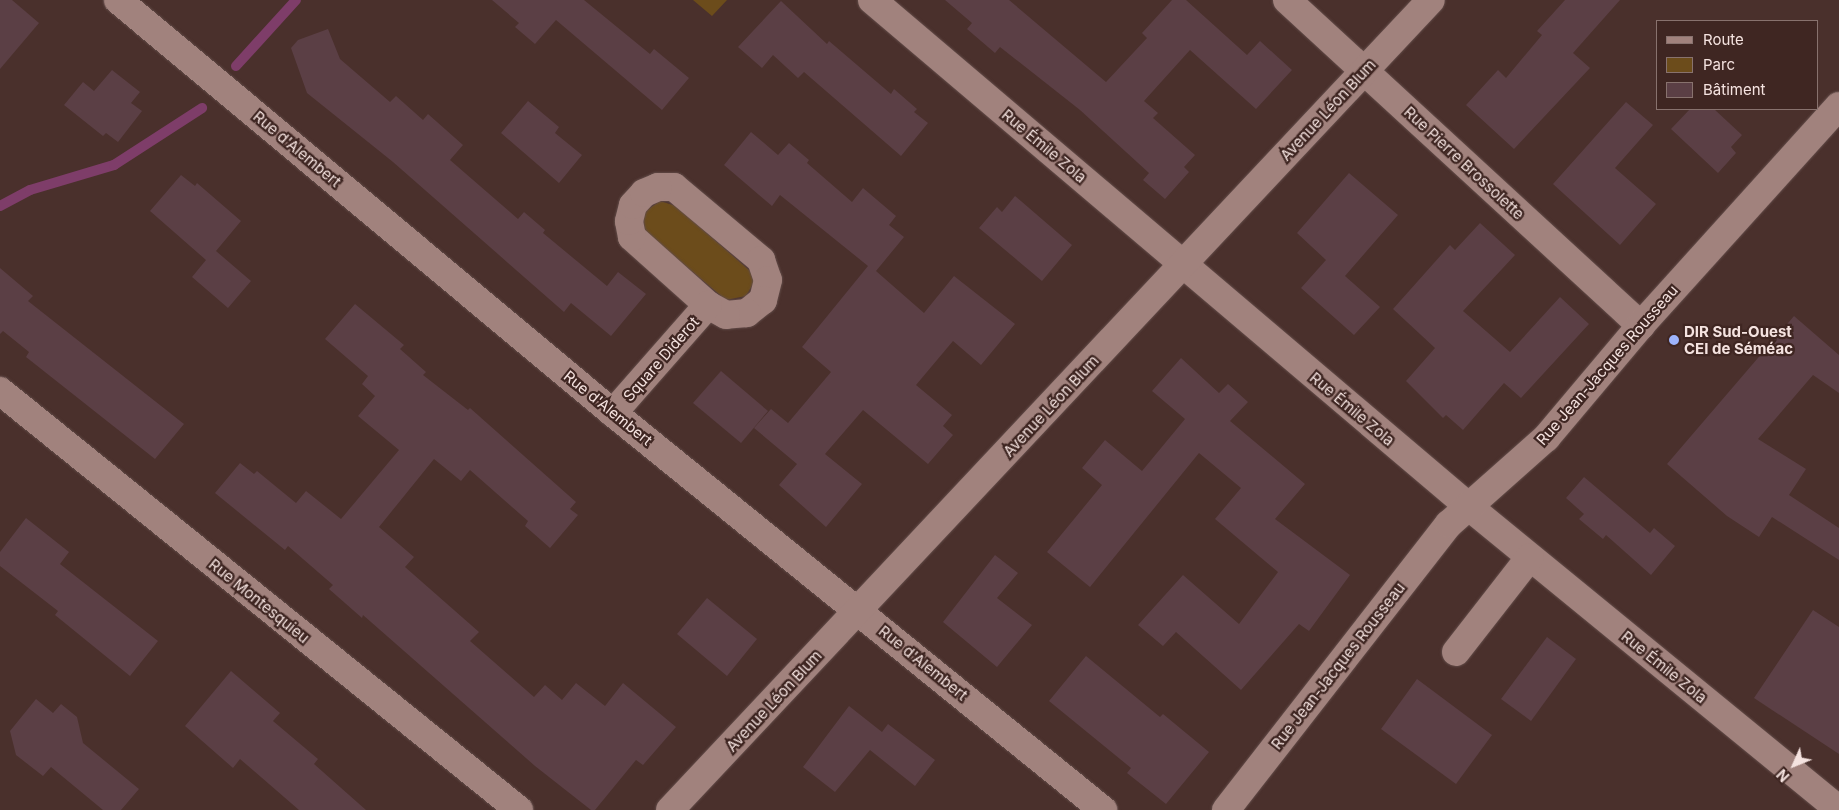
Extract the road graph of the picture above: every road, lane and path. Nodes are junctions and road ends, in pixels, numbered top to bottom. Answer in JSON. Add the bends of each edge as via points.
{"nodes":[{"id":1,"x":118,"y":0,"type":"edge"},
{"id":2,"x":872,"y":0,"type":"edge"},
{"id":3,"x":1287,"y":0,"type":"edge"},
{"id":4,"x":1431,"y":0,"type":"edge"},
{"id":5,"x":1364,"y":70,"type":"junction"},
{"id":6,"x":1839,"y":106,"type":"edge"},
{"id":7,"x":1182,"y":266,"type":"junction"},
{"id":8,"x":708,"y":305,"type":"junction"},
{"id":9,"x":1641,"y":325,"type":"junction"},
{"id":10,"x":0,"y":391,"type":"edge"},
{"id":11,"x":613,"y":413,"type":"junction"},
{"id":12,"x":1468,"y":506,"type":"junction"},
{"id":13,"x":1530,"y":557,"type":"junction"},
{"id":14,"x":858,"y":611,"type":"junction"},
{"id":15,"x":1456,"y":652,"type":"dead end"},
{"id":16,"x":519,"y":810,"type":"edge"},
{"id":17,"x":670,"y":810,"type":"edge"},
{"id":18,"x":1103,"y":810,"type":"edge"},
{"id":19,"x":1226,"y":810,"type":"edge"},
{"id":20,"x":1839,"y":810,"type":"edge"}],
"edges":[{"from":1,"to":11,"type":"street","name":"Rue d'Alembert"},
{"from":2,"to":7,"type":"street","name":"Rue Émile Zola"},
{"from":3,"to":5,"type":"street","name":"Rue Pierre Brossolette"},
{"from":4,"to":5,"type":"street","name":"Avenue Léon Blum"},
{"from":5,"to":7,"type":"street","name":"Avenue Léon Blum"},
{"from":5,"to":9,"type":"street","name":"Rue Pierre Brossolette"},
{"from":6,"to":9,"type":"street","name":"Rue Jean-Jacques Rousseau"},
{"from":7,"to":12,"type":"street","name":"Rue Émile Zola"},
{"from":7,"to":14,"type":"street","name":"Avenue Léon Blum"},
{"from":8,"to":8,"type":"street","name":"Square Diderot","via":[[632,236],[629,221],[633,205],[644,193],[658,187],[674,187],[761,260],[768,280],[763,300],[747,314],[726,315]]},
{"from":8,"to":11,"type":"street","name":"Square Diderot"},
{"from":9,"to":12,"type":"street","name":"Rue Jean-Jacques Rousseau","via":[[1546,438]]},
{"from":10,"to":16,"type":"street","name":"Rue Montesquieu"},
{"from":11,"to":14,"type":"street","name":"Rue d'Alembert"},
{"from":12,"to":13,"type":"street","name":"Rue Émile Zola"},
{"from":12,"to":19,"type":"street","name":"Rue Jean-Jacques Rousseau","via":[[1448,524]]},
{"from":13,"to":15,"type":"street"},
{"from":13,"to":20,"type":"street","name":"Rue Émile Zola"},
{"from":14,"to":17,"type":"street","name":"Avenue Léon Blum"},
{"from":14,"to":18,"type":"street","name":"Rue d'Alembert"}]}
